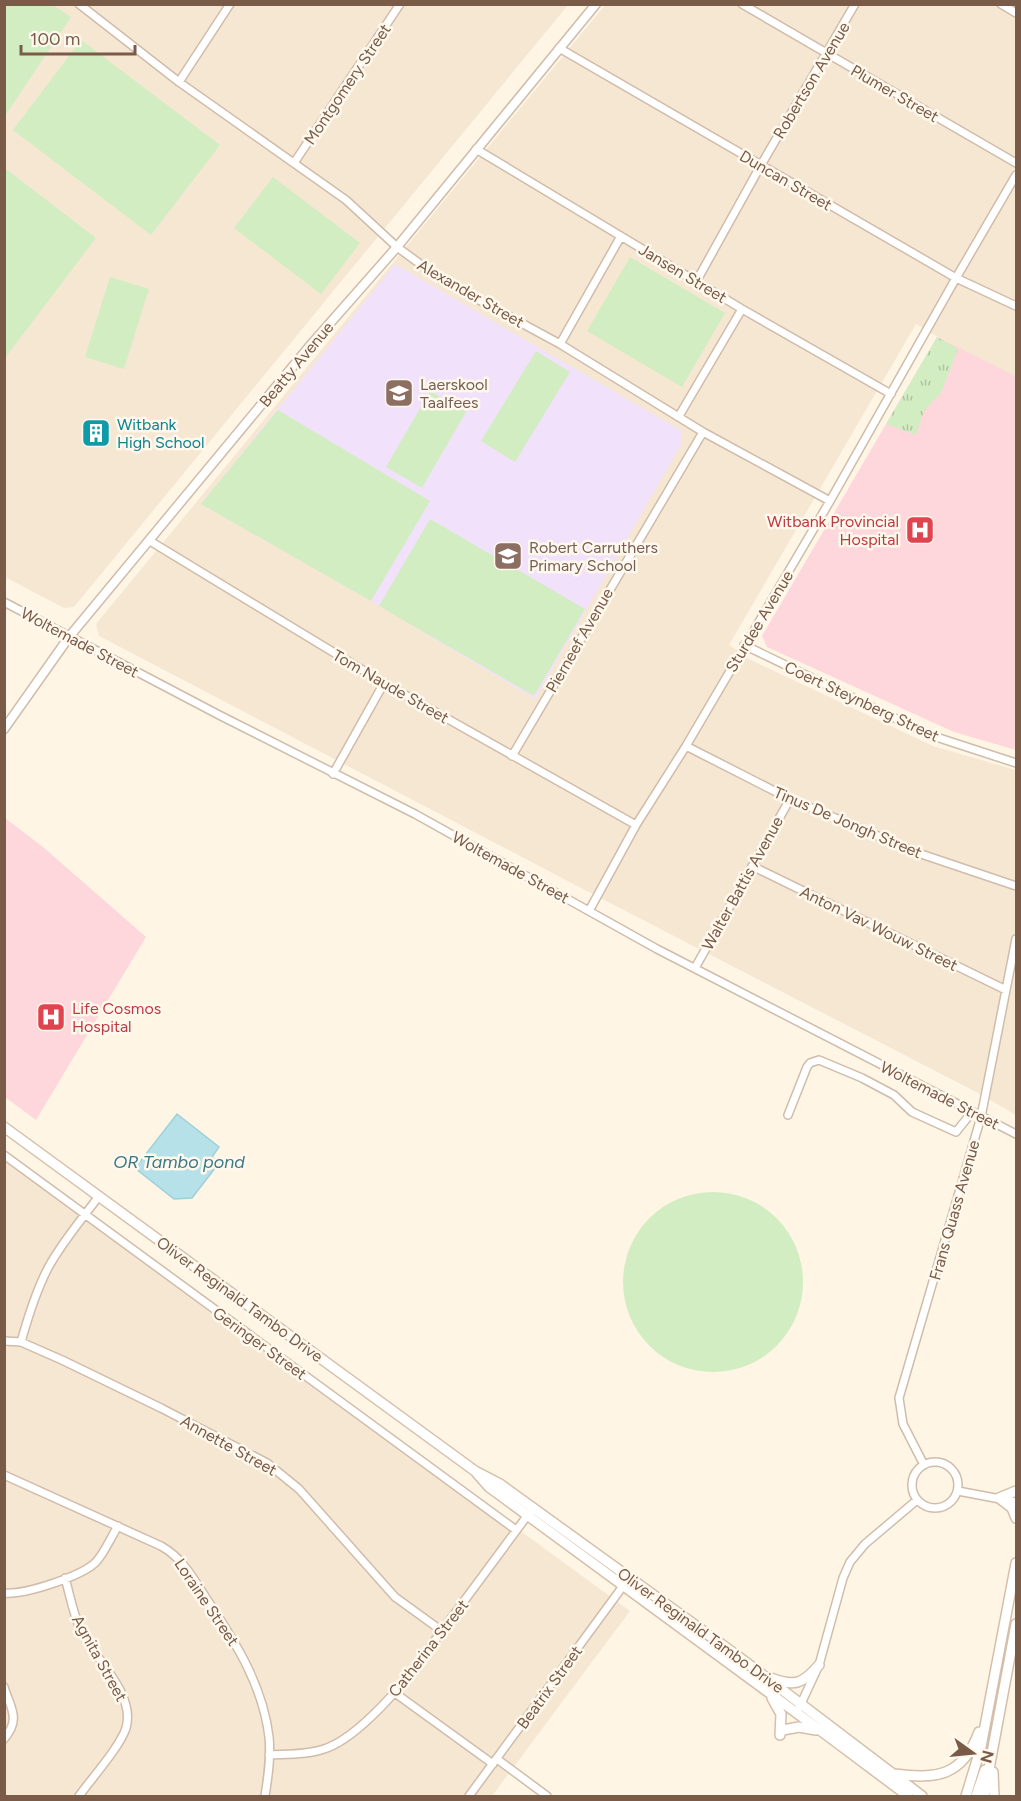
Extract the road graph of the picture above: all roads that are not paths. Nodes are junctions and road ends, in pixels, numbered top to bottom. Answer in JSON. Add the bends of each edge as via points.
{"nodes":[{"id":1,"x":79,"y":4,"type":"edge"},
{"id":2,"x":230,"y":4,"type":"edge"},
{"id":3,"x":400,"y":4,"type":"edge"},
{"id":4,"x":596,"y":4,"type":"edge"},
{"id":5,"x":742,"y":4,"type":"edge"},
{"id":6,"x":855,"y":4,"type":"edge"},
{"id":7,"x":1001,"y":4,"type":"edge"},
{"id":8,"x":1017,"y":13,"type":"edge"},
{"id":9,"x":559,"y":48,"type":"junction"},
{"id":10,"x":827,"y":54,"type":"junction"},
{"id":11,"x":179,"y":81,"type":"junction"},
{"id":12,"x":476,"y":149,"type":"junction"},
{"id":13,"x":294,"y":163,"type":"junction"},
{"id":14,"x":1017,"y":163,"type":"edge"},
{"id":15,"x":761,"y":165,"type":"junction"},
{"id":16,"x":1017,"y":175,"type":"edge"},
{"id":17,"x":621,"y":236,"type":"junction"},
{"id":18,"x":397,"y":247,"type":"junction"},
{"id":19,"x":956,"y":278,"type":"junction"},
{"id":20,"x":696,"y":282,"type":"junction"},
{"id":21,"x":1017,"y":306,"type":"edge"},
{"id":22,"x":742,"y":309,"type":"junction"},
{"id":23,"x":560,"y":344,"type":"junction"},
{"id":24,"x":891,"y":394,"type":"junction"},
{"id":25,"x":679,"y":416,"type":"junction"},
{"id":26,"x":703,"y":432,"type":"junction"},
{"id":27,"x":830,"y":501,"type":"junction"},
{"id":28,"x":150,"y":542,"type":"junction"},
{"id":29,"x":4,"y":602,"type":"edge"},
{"id":30,"x":69,"y":637,"type":"junction"},
{"id":31,"x":744,"y":645,"type":"junction"},
{"id":32,"x":384,"y":683,"type":"junction"},
{"id":33,"x":4,"y":729,"type":"edge"},
{"id":34,"x":686,"y":746,"type":"junction"},
{"id":35,"x":512,"y":756,"type":"junction"},
{"id":36,"x":1017,"y":763,"type":"edge"},
{"id":37,"x":333,"y":774,"type":"junction"},
{"id":38,"x":790,"y":799,"type":"junction"},
{"id":39,"x":636,"y":825,"type":"junction"},
{"id":40,"x":752,"y":866,"type":"junction"},
{"id":41,"x":1017,"y":886,"type":"edge"},
{"id":42,"x":589,"y":911,"type":"junction"},
{"id":43,"x":1017,"y":939,"type":"edge"},
{"id":44,"x":695,"y":968,"type":"junction"},
{"id":45,"x":1006,"y":990,"type":"junction"},
{"id":46,"x":972,"y":1112,"type":"junction"},
{"id":47,"x":788,"y":1115,"type":"dead end"},
{"id":48,"x":981,"y":1117,"type":"junction"},
{"id":49,"x":4,"y":1127,"type":"edge"},
{"id":50,"x":1017,"y":1134,"type":"edge"},
{"id":51,"x":4,"y":1155,"type":"edge"},
{"id":52,"x":99,"y":1196,"type":"junction"},
{"id":53,"x":85,"y":1215,"type":"junction"},
{"id":54,"x":4,"y":1341,"type":"edge"},
{"id":55,"x":21,"y":1342,"type":"junction"},
{"id":56,"x":924,"y":1465,"type":"junction"},
{"id":57,"x":4,"y":1475,"type":"edge"},
{"id":58,"x":958,"y":1491,"type":"junction"},
{"id":59,"x":1017,"y":1491,"type":"edge"},
{"id":60,"x":999,"y":1498,"type":"junction"},
{"id":61,"x":917,"y":1500,"type":"junction"},
{"id":62,"x":1017,"y":1502,"type":"edge"},
{"id":63,"x":530,"y":1511,"type":"junction"},
{"id":64,"x":1017,"y":1518,"type":"edge"},
{"id":65,"x":118,"y":1526,"type":"junction"},
{"id":66,"x":516,"y":1530,"type":"junction"},
{"id":67,"x":1017,"y":1563,"type":"edge"},
{"id":68,"x":65,"y":1578,"type":"junction"},
{"id":69,"x":627,"y":1581,"type":"junction"},
{"id":70,"x":4,"y":1593,"type":"edge"},
{"id":71,"x":1017,"y":1624,"type":"edge"},
{"id":72,"x":442,"y":1631,"type":"junction"},
{"id":73,"x":819,"y":1665,"type":"junction"},
{"id":74,"x":760,"y":1674,"type":"junction"},
{"id":75,"x":4,"y":1687,"type":"edge"},
{"id":76,"x":395,"y":1693,"type":"junction"},
{"id":77,"x":769,"y":1694,"type":"junction"},
{"id":78,"x":990,"y":1704,"type":"junction"},
{"id":79,"x":799,"y":1709,"type":"junction"},
{"id":80,"x":824,"y":1733,"type":"junction"},
{"id":81,"x":4,"y":1740,"type":"edge"},
{"id":82,"x":993,"y":1749,"type":"junction"},
{"id":83,"x":269,"y":1755,"type":"junction"},
{"id":84,"x":495,"y":1762,"type":"junction"},
{"id":85,"x":892,"y":1773,"type":"junction"},
{"id":86,"x":79,"y":1797,"type":"edge"},
{"id":87,"x":265,"y":1797,"type":"edge"},
{"id":88,"x":469,"y":1797,"type":"edge"},
{"id":89,"x":547,"y":1797,"type":"edge"},
{"id":90,"x":908,"y":1797,"type":"edge"},
{"id":91,"x":922,"y":1797,"type":"edge"},
{"id":92,"x":966,"y":1797,"type":"edge"},
{"id":93,"x":976,"y":1797,"type":"edge"},
{"id":94,"x":984,"y":1797,"type":"edge"},
{"id":95,"x":994,"y":1797,"type":"edge"}],
"edges":[{"from":1,"to":11,"type":"street","name":"Alexander Street"},
{"from":2,"to":11,"type":"street"},
{"from":3,"to":13,"type":"street","name":"Montgomery Street"},
{"from":4,"to":9,"type":"street","name":"Beatty Avenue"},
{"from":5,"to":10,"type":"street","name":"Plumer Street"},
{"from":6,"to":10,"type":"street","name":"Robertson Avenue"},
{"from":7,"to":8,"type":"street"},
{"from":9,"to":12,"type":"street","name":"Beatty Avenue"},
{"from":9,"to":15,"type":"street","name":"Duncan Street"},
{"from":10,"to":14,"type":"street","name":"Plumer Street"},
{"from":10,"to":15,"type":"street","name":"Robertson Avenue"},
{"from":11,"to":13,"type":"street","name":"Alexander Street"},
{"from":12,"to":17,"type":"street","name":"Jansen Street"},
{"from":12,"to":18,"type":"street","name":"Beatty Avenue"},
{"from":13,"to":18,"type":"street","name":"Alexander Street","via":[[345,200]]},
{"from":15,"to":19,"type":"street","name":"Duncan Street"},
{"from":15,"to":20,"type":"street","name":"Robertson Avenue"},
{"from":16,"to":19,"type":"street","name":"Sturdee Avenue"},
{"from":17,"to":20,"type":"street","name":"Jansen Street"},
{"from":17,"to":23,"type":"street"},
{"from":18,"to":23,"type":"street","name":"Alexander Street","via":[[442,280]]},
{"from":18,"to":28,"type":"street","name":"Beatty Avenue","via":[[309,347]]},
{"from":19,"to":21,"type":"street","name":"Duncan Street"},
{"from":19,"to":24,"type":"street","name":"Sturdee Avenue"},
{"from":20,"to":22,"type":"street","name":"Jansen Street"},
{"from":22,"to":24,"type":"street","name":"Jansen Street"},
{"from":22,"to":25,"type":"street"},
{"from":23,"to":25,"type":"street","name":"Alexander Street"},
{"from":24,"to":27,"type":"street","name":"Sturdee Avenue"},
{"from":25,"to":26,"type":"street","name":"Alexander Street"},
{"from":26,"to":27,"type":"street","name":"Alexander Street"},
{"from":26,"to":35,"type":"street","name":"Pierneef Avenue"},
{"from":27,"to":31,"type":"street","name":"Sturdee Avenue"},
{"from":28,"to":30,"type":"street","name":"Beatty Avenue"},
{"from":28,"to":32,"type":"street","name":"Tom Naude Street"},
{"from":29,"to":30,"type":"street","name":"Woltemade Street"},
{"from":30,"to":33,"type":"street","name":"Beatty Avenue"},
{"from":30,"to":37,"type":"street","name":"Woltemade Street"},
{"from":31,"to":34,"type":"street","name":"Sturdee Avenue"},
{"from":31,"to":36,"type":"street","name":"Coert Steynberg Street","via":[[930,735]]},
{"from":32,"to":35,"type":"street","name":"Tom Naude Street"},
{"from":32,"to":37,"type":"street"},
{"from":34,"to":38,"type":"street","name":"Tinus De Jongh Street"},
{"from":34,"to":39,"type":"street","name":"Sturdee Avenue"},
{"from":35,"to":39,"type":"street","name":"Tom Naude Street"},
{"from":37,"to":42,"type":"street","name":"Woltemade Street","via":[[415,814]]},
{"from":38,"to":40,"type":"street","name":"Walter Battis Avenue"},
{"from":38,"to":41,"type":"street","name":"Tinus De Jongh Street","via":[[921,854]]},
{"from":39,"to":42,"type":"street","name":"Sturdee Avenue"},
{"from":40,"to":44,"type":"street","name":"Walter Battis Avenue"},
{"from":40,"to":45,"type":"street","name":"Anton Vav Wouw Street"},
{"from":42,"to":44,"type":"street","name":"Woltemade Street"},
{"from":43,"to":45,"type":"street","name":"Frans Quass Avenue"},
{"from":44,"to":46,"type":"street","name":"Woltemade Street"},
{"from":45,"to":48,"type":"street","name":"Frans Quass Avenue"},
{"from":46,"to":47,"type":"street","via":[[956,1132],[912,1112],[878,1086],[819,1060],[807,1067]]},
{"from":46,"to":48,"type":"street","name":"Woltemade Street"},
{"from":48,"to":50,"type":"street","name":"Woltemade Street"},
{"from":48,"to":56,"type":"street","name":"Frans Quass Avenue","via":[[901,1391],[903,1424]]},
{"from":49,"to":52,"type":"main road","name":"Oliver Reginald Tambo Drive"},
{"from":51,"to":53,"type":"street","name":"Geringer Street"},
{"from":52,"to":53,"type":"street"},
{"from":52,"to":63,"type":"main road","name":"Oliver Reginald Tambo Drive","via":[[475,1471],[489,1487]]},
{"from":53,"to":55,"type":"street","via":[[47,1270]]},
{"from":53,"to":66,"type":"street","name":"Geringer Street"},
{"from":54,"to":55,"type":"street","name":"Annette Street"},
{"from":55,"to":72,"type":"street","name":"Annette Street","via":[[161,1407],[280,1472],[395,1596]]},
{"from":56,"to":58,"type":"street","via":[[940,1462],[950,1468],[957,1478]]},
{"from":56,"to":61,"type":"street","via":[[914,1477]]},
{"from":57,"to":65,"type":"street","name":"Loraine Street"},
{"from":58,"to":60,"type":"street"},
{"from":58,"to":61,"type":"street","via":[[943,1507],[929,1508]]},
{"from":59,"to":60,"type":"main road"},
{"from":60,"to":62,"type":"street"},
{"from":60,"to":64,"type":"main road"},
{"from":61,"to":73,"type":"street","via":[[865,1544],[850,1562]]},
{"from":63,"to":66,"type":"street","name":"Catherina Street"},
{"from":63,"to":69,"type":"main road","name":"Oliver Reginald Tambo Drive"},
{"from":65,"to":68,"type":"street","via":[[96,1562]]},
{"from":65,"to":83,"type":"street","name":"Loraine Street","via":[[171,1551],[185,1566],[237,1645],[256,1684]]},
{"from":66,"to":72,"type":"street","name":"Catherina Street"},
{"from":67,"to":78,"type":"main road"},
{"from":68,"to":70,"type":"street","via":[[26,1592]]},
{"from":68,"to":86,"type":"street","name":"Agnita Street","via":[[81,1631],[120,1690],[127,1717],[123,1736]]},
{"from":69,"to":74,"type":"main road","name":"Oliver Reginald Tambo Drive"},
{"from":69,"to":77,"type":"main road","name":"Oliver Reginald Tambo Drive"},
{"from":69,"to":84,"type":"street","name":"Beatrix Street"},
{"from":71,"to":82,"type":"main road"},
{"from":72,"to":76,"type":"street","name":"Catherina Street"},
{"from":73,"to":74,"type":"main road","via":[[794,1683]]},
{"from":73,"to":79,"type":"street"},
{"from":74,"to":79,"type":"main road","name":"Oliver Reginald Tambo Drive"},
{"from":75,"to":81,"type":"street","via":[[14,1718]]},
{"from":76,"to":83,"type":"street","name":"Catherina Street","via":[[354,1731],[330,1747],[302,1754]]},
{"from":76,"to":84,"type":"street"},
{"from":77,"to":79,"type":"main road","name":"Oliver Reginald Tambo Drive"},
{"from":77,"to":80,"type":"main road","via":[[781,1714],[781,1733],[799,1727]]},
{"from":78,"to":85,"type":"main road","via":[[971,1751],[950,1771],[924,1777]]},
{"from":78,"to":92,"type":"main road"},
{"from":79,"to":80,"type":"main road","name":"Oliver Reginald Tambo Drive"},
{"from":79,"to":85,"type":"main road","name":"Oliver Reginald Tambo Drive"},
{"from":80,"to":90,"type":"main road","name":"Oliver Reginald Tambo Drive"},
{"from":82,"to":93,"type":"main road"},
{"from":82,"to":94,"type":"main road"},
{"from":82,"to":95,"type":"main road"},
{"from":83,"to":87,"type":"street","name":"Loraine Street"},
{"from":84,"to":88,"type":"street","name":"Beatrix Street"},
{"from":84,"to":89,"type":"street"},
{"from":85,"to":91,"type":"main road","name":"Oliver Reginald Tambo Drive"}]}
